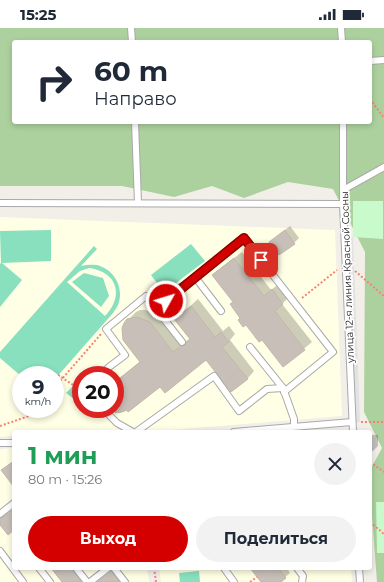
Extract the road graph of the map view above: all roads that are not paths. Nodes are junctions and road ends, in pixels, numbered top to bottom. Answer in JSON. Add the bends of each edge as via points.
{"nodes":[{"id":1,"x":131,"y":28,"type":"edge"},
{"id":2,"x":341,"y":28,"type":"edge"},
{"id":3,"x":132,"y":40,"type":"edge"},
{"id":4,"x":342,"y":40,"type":"edge"},
{"id":5,"x":384,"y":60,"type":"edge"},
{"id":6,"x":372,"y":61,"type":"edge"},
{"id":7,"x":135,"y":124,"type":"edge"},
{"id":8,"x":344,"y":124,"type":"edge"},
{"id":9,"x":384,"y":168,"type":"edge"},
{"id":10,"x":343,"y":190,"type":"junction"},
{"id":11,"x":0,"y":203,"type":"edge"},
{"id":12,"x":138,"y":203,"type":"junction"},
{"id":13,"x":343,"y":204,"type":"junction"},
{"id":14,"x":195,"y":277,"type":"junction"},
{"id":15,"x":156,"y":308,"type":"junction"},
{"id":16,"x":221,"y":311,"type":"dead end"},
{"id":17,"x":182,"y":342,"type":"dead end"},
{"id":18,"x":250,"y":347,"type":"dead end"},
{"id":19,"x":110,"y":366,"type":"edge"},
{"id":20,"x":283,"y":390,"type":"junction"},
{"id":21,"x":113,"y":418,"type":"edge"},
{"id":22,"x":352,"y":422,"type":"junction"},
{"id":23,"x":294,"y":426,"type":"junction"},
{"id":24,"x":130,"y":430,"type":"edge"},
{"id":25,"x":137,"y":430,"type":"edge"},
{"id":26,"x":286,"y":430,"type":"edge"},
{"id":27,"x":353,"y":430,"type":"edge"},
{"id":28,"x":0,"y":443,"type":"edge"},
{"id":29,"x":12,"y":443,"type":"edge"},
{"id":30,"x":12,"y":505,"type":"edge"},
{"id":31,"x":0,"y":514,"type":"edge"},
{"id":32,"x":0,"y":551,"type":"edge"},
{"id":33,"x":12,"y":567,"type":"edge"},
{"id":34,"x":14,"y":570,"type":"edge"},
{"id":35,"x":41,"y":570,"type":"edge"},
{"id":36,"x":78,"y":570,"type":"edge"},
{"id":37,"x":105,"y":570,"type":"edge"},
{"id":38,"x":116,"y":570,"type":"edge"},
{"id":39,"x":225,"y":570,"type":"edge"},
{"id":40,"x":298,"y":570,"type":"edge"},
{"id":41,"x":359,"y":570,"type":"edge"},
{"id":42,"x":23,"y":582,"type":"edge"},
{"id":43,"x":50,"y":582,"type":"edge"},
{"id":44,"x":87,"y":582,"type":"edge"},
{"id":45,"x":90,"y":582,"type":"edge"},
{"id":46,"x":125,"y":582,"type":"edge"},
{"id":47,"x":234,"y":582,"type":"edge"},
{"id":48,"x":302,"y":582,"type":"edge"},
{"id":49,"x":360,"y":582,"type":"edge"}],
"edges":[{"from":1,"to":3,"type":"lane"},
{"from":2,"to":4,"type":"lane"},
{"from":5,"to":6,"type":"lane"},
{"from":7,"to":12,"type":"lane"},
{"from":8,"to":10,"type":"lane","name":"улица 12-я линия Красной Сосны"},
{"from":9,"to":10,"type":"lane"},
{"from":10,"to":13,"type":"lane","name":"улица 12-я линия Красной Сосны"},
{"from":11,"to":12,"type":"lane"},
{"from":12,"to":13,"type":"lane"},
{"from":13,"to":22,"type":"lane","name":"улица 12-я линия Красной Сосны"},
{"from":14,"to":15,"type":"lane"},
{"from":14,"to":16,"type":"lane"},
{"from":14,"to":20,"type":"lane","via":[[244,238],[295,303],[333,352]]},
{"from":15,"to":17,"type":"lane"},
{"from":15,"to":19,"type":"lane","via":[[146,296],[106,329],[125,354]]},
{"from":18,"to":20,"type":"lane"},
{"from":20,"to":23,"type":"lane"},
{"from":20,"to":25,"type":"lane","via":[[267,389],[239,411],[214,376]]},
{"from":21,"to":24,"type":"lane"},
{"from":22,"to":23,"type":"lane"},
{"from":22,"to":27,"type":"lane","name":"улица 12-я линия Красной Сосны"},
{"from":23,"to":26,"type":"lane"},
{"from":28,"to":29,"type":"lane"},
{"from":30,"to":31,"type":"lane"},
{"from":32,"to":33,"type":"lane"},
{"from":34,"to":42,"type":"lane"},
{"from":35,"to":43,"type":"lane"},
{"from":36,"to":44,"type":"lane"},
{"from":37,"to":45,"type":"lane"},
{"from":38,"to":46,"type":"lane"},
{"from":39,"to":47,"type":"lane"},
{"from":40,"to":48,"type":"lane","via":[[303,576]]},
{"from":41,"to":49,"type":"lane"}]}
